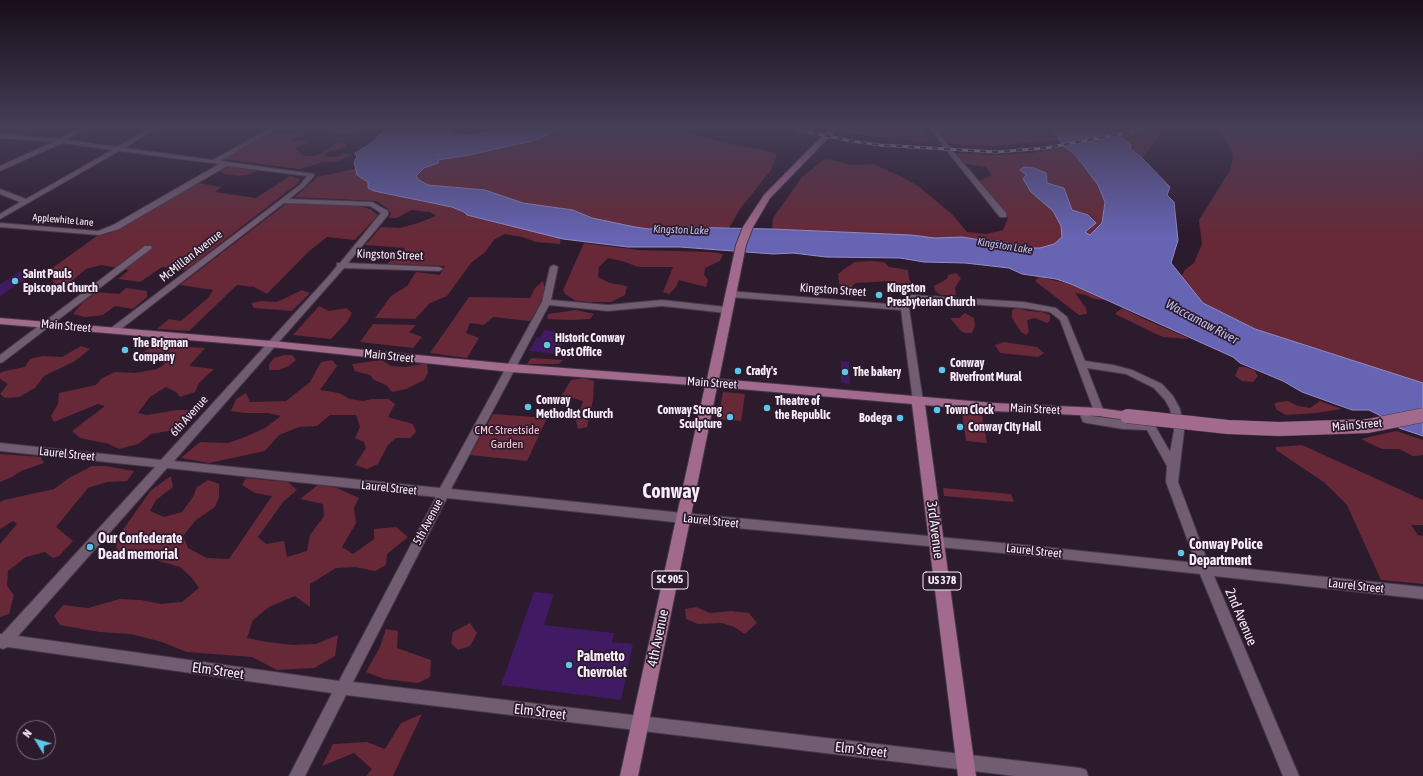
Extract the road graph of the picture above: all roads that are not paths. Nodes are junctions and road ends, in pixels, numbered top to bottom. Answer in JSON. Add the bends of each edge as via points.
{"nodes":[{"id":1,"x":10,"y":164,"type":"edge"},
{"id":2,"x":92,"y":164,"type":"edge"},
{"id":3,"x":225,"y":164,"type":"edge"},
{"id":4,"x":227,"y":164,"type":"edge"},
{"id":5,"x":799,"y":164,"type":"edge"},
{"id":6,"x":961,"y":164,"type":"edge"},
{"id":7,"x":0,"y":169,"type":"edge"},
{"id":8,"x":0,"y":191,"type":"edge"},
{"id":9,"x":283,"y":201,"type":"junction"},
{"id":10,"x":26,"y":202,"type":"junction"},
{"id":11,"x":1003,"y":215,"type":"dead end"},
{"id":12,"x":0,"y":217,"type":"edge"},
{"id":13,"x":0,"y":225,"type":"edge"},
{"id":14,"x":148,"y":248,"type":"dead end"},
{"id":15,"x":340,"y":265,"type":"junction"},
{"id":16,"x":554,"y":267,"type":"dead end"},
{"id":17,"x":439,"y":270,"type":"dead end"},
{"id":18,"x":729,"y":294,"type":"junction"},
{"id":19,"x":546,"y":302,"type":"junction"},
{"id":20,"x":905,"y":308,"type":"junction"},
{"id":21,"x":726,"y":310,"type":"junction"},
{"id":22,"x":0,"y":321,"type":"edge"},
{"id":23,"x":47,"y":324,"type":"junction"},
{"id":24,"x":114,"y":330,"type":"junction"},
{"id":25,"x":271,"y":344,"type":"junction"},
{"id":26,"x":0,"y":360,"type":"edge"},
{"id":27,"x":1081,"y":364,"type":"junction"},
{"id":28,"x":511,"y":368,"type":"junction"},
{"id":29,"x":712,"y":383,"type":"junction"},
{"id":30,"x":918,"y":401,"type":"junction"},
{"id":31,"x":1084,"y":412,"type":"junction"},
{"id":32,"x":1099,"y":412,"type":"junction"},
{"id":33,"x":1423,"y":415,"type":"edge"},
{"id":34,"x":0,"y":447,"type":"edge"},
{"id":35,"x":164,"y":464,"type":"junction"},
{"id":36,"x":1173,"y":466,"type":"junction"},
{"id":37,"x":443,"y":493,"type":"junction"},
{"id":38,"x":682,"y":518,"type":"junction"},
{"id":39,"x":937,"y":542,"type":"junction"},
{"id":40,"x":1205,"y":570,"type":"junction"},
{"id":41,"x":1423,"y":594,"type":"edge"},
{"id":42,"x":2,"y":642,"type":"edge"},
{"id":43,"x":342,"y":688,"type":"junction"},
{"id":44,"x":640,"y":724,"type":"junction"},
{"id":45,"x":966,"y":769,"type":"edge"},
{"id":46,"x":297,"y":776,"type":"edge"},
{"id":47,"x":629,"y":776,"type":"edge"},
{"id":48,"x":1080,"y":776,"type":"edge"},
{"id":49,"x":1291,"y":776,"type":"edge"}],
"edges":[{"from":1,"to":7,"type":"street"},
{"from":2,"to":10,"type":"street"},
{"from":3,"to":13,"type":"street","name":"Applewhite Lane","via":[[116,227],[99,233]]},
{"from":4,"to":9,"type":"street","name":"McMillan Avenue","via":[[312,175]]},
{"from":5,"to":18,"type":"main road","number":"SC 905","via":[[767,197],[755,215],[741,245]]},
{"from":6,"to":11,"type":"street"},
{"from":8,"to":10,"type":"street"},
{"from":9,"to":15,"type":"street","name":"6th Avenue","via":[[372,204],[385,213]]},
{"from":9,"to":24,"type":"street","name":"McMillan Avenue"},
{"from":10,"to":12,"type":"street"},
{"from":14,"to":23,"type":"street"},
{"from":15,"to":17,"type":"street","name":"Kingston Street"},
{"from":15,"to":25,"type":"street","name":"6th Avenue","via":[[330,280]]},
{"from":16,"to":19,"type":"street","name":"5th Avenue"},
{"from":18,"to":20,"type":"street","name":"Kingston Street"},
{"from":18,"to":21,"type":"main road","number":"SC 905"},
{"from":19,"to":21,"type":"street","via":[[608,308],[662,303]]},
{"from":19,"to":28,"type":"street","name":"5th Avenue"},
{"from":20,"to":27,"type":"street","via":[[907,301],[912,298],[926,298],[1024,305],[1053,310],[1064,319]]},
{"from":20,"to":30,"type":"street","name":"3rd Avenue"},
{"from":21,"to":29,"type":"main road","number":"SC 905"},
{"from":22,"to":23,"type":"main road","name":"Main Street"},
{"from":23,"to":24,"type":"main road","name":"Main Street"},
{"from":23,"to":26,"type":"street"},
{"from":24,"to":25,"type":"main road","name":"Main Street"},
{"from":25,"to":28,"type":"main road","name":"Main Street"},
{"from":25,"to":35,"type":"street","name":"6th Avenue"},
{"from":27,"to":32,"type":"street"},
{"from":27,"to":36,"type":"street","name":"2nd Avenue","via":[[1129,372],[1158,386],[1169,398],[1175,409],[1179,430]]},
{"from":28,"to":29,"type":"main road","name":"Main Street"},
{"from":28,"to":37,"type":"street","name":"5th Avenue"},
{"from":29,"to":30,"type":"main road","name":"Main Street"},
{"from":29,"to":38,"type":"main road","name":"4th Avenue","number":"SC 905"},
{"from":30,"to":31,"type":"main road","name":"Main Street"},
{"from":30,"to":39,"type":"main road","name":"3rd Avenue","number":"US 378"},
{"from":31,"to":32,"type":"main road","name":"Main Street"},
{"from":31,"to":36,"type":"street","via":[[1088,418],[1150,428]]},
{"from":32,"to":33,"type":"main road","name":"Main Street","bridge":true,"via":[[1228,427],[1279,429],[1368,426]]},
{"from":34,"to":35,"type":"street","name":"Laurel Street"},
{"from":35,"to":37,"type":"street","name":"Laurel Street"},
{"from":35,"to":42,"type":"street","name":"6th Avenue"},
{"from":36,"to":40,"type":"street","name":"2nd Avenue","via":[[1172,482]]},
{"from":37,"to":38,"type":"street","name":"Laurel Street"},
{"from":37,"to":43,"type":"street","name":"5th Avenue"},
{"from":38,"to":39,"type":"street","name":"Laurel Street"},
{"from":38,"to":44,"type":"main road","name":"4th Avenue","number":"SC 905"},
{"from":39,"to":40,"type":"street","name":"Laurel Street"},
{"from":39,"to":45,"type":"main road","name":"3rd Avenue","number":"US 378"},
{"from":40,"to":41,"type":"street","name":"Laurel Street"},
{"from":40,"to":49,"type":"street","name":"2nd Avenue"},
{"from":42,"to":43,"type":"street","name":"Elm Street"},
{"from":43,"to":44,"type":"street","name":"Elm Street"},
{"from":43,"to":46,"type":"street","name":"5th Avenue"},
{"from":44,"to":45,"type":"street","name":"Elm Street"},
{"from":44,"to":47,"type":"main road","name":"4th Avenue","number":"SC 905"},
{"from":45,"to":48,"type":"street","name":"Elm Street"}]}
